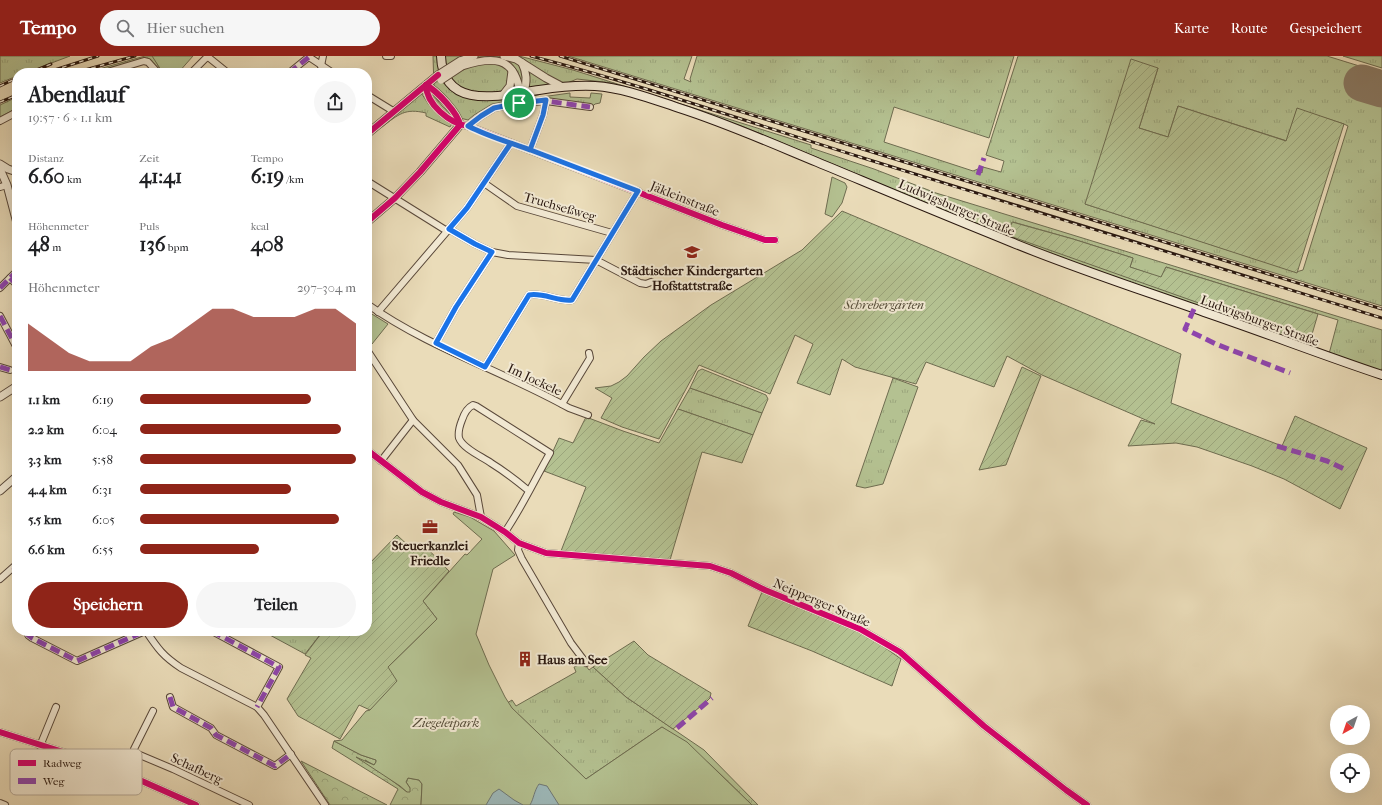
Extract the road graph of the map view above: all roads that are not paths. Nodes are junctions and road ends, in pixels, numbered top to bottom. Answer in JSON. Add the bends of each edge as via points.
{"nodes":[{"id":1,"x":309,"y":56,"type":"edge"},
{"id":2,"x":323,"y":56,"type":"edge"},
{"id":3,"x":386,"y":56,"type":"edge"},
{"id":4,"x":391,"y":56,"type":"edge"},
{"id":5,"x":474,"y":56,"type":"edge"},
{"id":6,"x":504,"y":56,"type":"edge"},
{"id":7,"x":441,"y":60,"type":"edge"},
{"id":8,"x":461,"y":63,"type":"junction"},
{"id":9,"x":522,"y":63,"type":"junction"},
{"id":10,"x":321,"y":66,"type":"junction"},
{"id":11,"x":119,"y":68,"type":"edge"},
{"id":12,"x":154,"y":68,"type":"edge"},
{"id":13,"x":196,"y":68,"type":"edge"},
{"id":14,"x":221,"y":68,"type":"edge"},
{"id":15,"x":295,"y":68,"type":"edge"},
{"id":16,"x":324,"y":68,"type":"edge"},
{"id":17,"x":512,"y":69,"type":"junction"},
{"id":18,"x":439,"y":78,"type":"junction"},
{"id":19,"x":426,"y":85,"type":"junction"},
{"id":20,"x":562,"y":86,"type":"junction"},
{"id":21,"x":522,"y":92,"type":"junction"},
{"id":22,"x":503,"y":95,"type":"junction"},
{"id":23,"x":372,"y":98,"type":"edge"},
{"id":24,"x":442,"y":99,"type":"junction"},
{"id":25,"x":546,"y":100,"type":"junction"},
{"id":26,"x":590,"y":108,"type":"dead end"},
{"id":27,"x":393,"y":111,"type":"junction"},
{"id":28,"x":12,"y":115,"type":"edge"},
{"id":29,"x":0,"y":121,"type":"edge"},
{"id":30,"x":464,"y":126,"type":"junction"},
{"id":31,"x":372,"y":130,"type":"edge"},
{"id":32,"x":511,"y":143,"type":"junction"},
{"id":33,"x":530,"y":150,"type":"junction"},
{"id":34,"x":0,"y":164,"type":"edge"},
{"id":35,"x":0,"y":169,"type":"edge"},
{"id":36,"x":12,"y":170,"type":"edge"},
{"id":37,"x":484,"y":183,"type":"junction"},
{"id":38,"x":372,"y":184,"type":"edge"},
{"id":39,"x":3,"y":186,"type":"edge"},
{"id":40,"x":638,"y":191,"type":"junction"},
{"id":41,"x":395,"y":198,"type":"junction"},
{"id":42,"x":12,"y":209,"type":"edge"},
{"id":43,"x":372,"y":218,"type":"edge"},
{"id":44,"x":448,"y":230,"type":"junction"},
{"id":45,"x":612,"y":232,"type":"junction"},
{"id":46,"x":775,"y":240,"type":"dead end"},
{"id":47,"x":492,"y":252,"type":"junction"},
{"id":48,"x":596,"y":260,"type":"junction"},
{"id":49,"x":10,"y":278,"type":"joint"},
{"id":50,"x":12,"y":280,"type":"edge"},
{"id":51,"x":651,"y":282,"type":"dead end"},
{"id":52,"x":0,"y":288,"type":"edge"},
{"id":53,"x":372,"y":308,"type":"edge"},
{"id":54,"x":378,"y":312,"type":"junction"},
{"id":55,"x":0,"y":316,"type":"edge"},
{"id":56,"x":12,"y":339,"type":"edge"},
{"id":57,"x":436,"y":343,"type":"junction"},
{"id":58,"x":589,"y":353,"type":"dead end"},
{"id":59,"x":372,"y":358,"type":"edge"},
{"id":60,"x":0,"y":367,"type":"edge"},
{"id":61,"x":485,"y":367,"type":"junction"},
{"id":62,"x":10,"y":370,"type":"dead end"},
{"id":63,"x":1382,"y":375,"type":"edge"},
{"id":64,"x":12,"y":389,"type":"edge"},
{"id":65,"x":0,"y":397,"type":"edge"},
{"id":66,"x":562,"y":404,"type":"junction"},
{"id":67,"x":588,"y":415,"type":"dead end"},
{"id":68,"x":413,"y":420,"type":"junction"},
{"id":69,"x":372,"y":454,"type":"edge"},
{"id":70,"x":381,"y":461,"type":"junction"},
{"id":71,"x":12,"y":480,"type":"edge"},
{"id":72,"x":0,"y":491,"type":"edge"},
{"id":73,"x":529,"y":491,"type":"junction"},
{"id":74,"x":481,"y":517,"type":"junction"},
{"id":75,"x":505,"y":532,"type":"junction"},
{"id":76,"x":519,"y":543,"type":"junction"},
{"id":77,"x":12,"y":570,"type":"edge"},
{"id":78,"x":0,"y":579,"type":"edge"},
{"id":79,"x":29,"y":636,"type":"edge"},
{"id":80,"x":134,"y":636,"type":"edge"},
{"id":81,"x":149,"y":636,"type":"edge"},
{"id":82,"x":221,"y":636,"type":"edge"},
{"id":83,"x":586,"y":663,"type":"dead end"},
{"id":84,"x":170,"y":697,"type":"dead end"},
{"id":85,"x":56,"y":707,"type":"dead end"},
{"id":86,"x":257,"y":707,"type":"junction"},
{"id":87,"x":153,"y":710,"type":"dead end"},
{"id":88,"x":0,"y":732,"type":"edge"},
{"id":89,"x":40,"y":746,"type":"junction"},
{"id":90,"x":50,"y":749,"type":"edge"},
{"id":91,"x":134,"y":749,"type":"edge"},
{"id":92,"x":291,"y":754,"type":"junction"},
{"id":93,"x":142,"y":756,"type":"edge"},
{"id":94,"x":142,"y":781,"type":"edge"},
{"id":95,"x":0,"y":803,"type":"edge"},
{"id":96,"x":5,"y":805,"type":"edge"},
{"id":97,"x":196,"y":805,"type":"edge"},
{"id":98,"x":248,"y":805,"type":"edge"},
{"id":99,"x":325,"y":805,"type":"edge"},
{"id":100,"x":1088,"y":805,"type":"edge"}],
"edges":[{"from":1,"to":10,"type":"street"},
{"from":1,"to":15,"type":"street"},
{"from":2,"to":10,"type":"street"},
{"from":3,"to":4,"type":"street"},
{"from":5,"to":8,"type":"street"},
{"from":6,"to":9,"type":"street"},
{"from":7,"to":22,"type":"main road","name":"Ludwigsburger Straße","via":[[442,71],[450,84],[461,92],[470,96]]},
{"from":8,"to":17,"type":"street","via":[[493,59],[506,63]]},
{"from":8,"to":18,"type":"street","bridge":true},
{"from":9,"to":20,"type":"street"},
{"from":9,"to":21,"type":"street","via":[[527,78]]},
{"from":10,"to":16,"type":"street"},
{"from":11,"to":12,"type":"street","via":[[144,60]]},
{"from":13,"to":14,"type":"street","via":[[208,58]]},
{"from":17,"to":21,"type":"street"},
{"from":17,"to":22,"type":"street","via":[[510,86]]},
{"from":18,"to":19,"type":"street"},
{"from":18,"to":24,"type":"street","via":[[438,88]]},
{"from":19,"to":24,"type":"street"},
{"from":19,"to":27,"type":"street"},
{"from":19,"to":30,"type":"street","name":"Jäkleinstraße","via":[[426,91],[433,103],[448,117]]},
{"from":20,"to":21,"type":"main road","name":"Ludwigsburger Straße"},
{"from":20,"to":63,"type":"main road","name":"Ludwigsburger Straße","via":[[609,87],[692,112],[1024,248]]},
{"from":21,"to":22,"type":"main road","name":"Ludwigsburger Straße"},
{"from":23,"to":27,"type":"street"},
{"from":24,"to":30,"type":"street"},
{"from":25,"to":26,"type":"street"},
{"from":25,"to":30,"type":"street","via":[[494,108]]},
{"from":25,"to":33,"type":"street"},
{"from":27,"to":31,"type":"street"},
{"from":28,"to":29,"type":"street"},
{"from":30,"to":32,"type":"street","name":"Jäkleinstraße"},
{"from":30,"to":41,"type":"street"},
{"from":32,"to":33,"type":"street","name":"Jäkleinstraße"},
{"from":32,"to":37,"type":"street"},
{"from":33,"to":40,"type":"street","name":"Jäkleinstraße"},
{"from":34,"to":36,"type":"street"},
{"from":35,"to":39,"type":"street"},
{"from":37,"to":44,"type":"street"},
{"from":37,"to":45,"type":"street","name":"Truchseßweg","via":[[517,206]]},
{"from":38,"to":41,"type":"street"},
{"from":39,"to":42,"type":"street"},
{"from":40,"to":45,"type":"street"},
{"from":40,"to":46,"type":"street","name":"Jäkleinstraße","via":[[722,225],[765,240]]},
{"from":41,"to":43,"type":"street"},
{"from":41,"to":44,"type":"street"},
{"from":44,"to":47,"type":"street"},
{"from":44,"to":54,"type":"street"},
{"from":45,"to":48,"type":"street"},
{"from":47,"to":48,"type":"street"},
{"from":47,"to":57,"type":"street"},
{"from":48,"to":51,"type":"street","via":[[640,283]]},
{"from":48,"to":61,"type":"street","via":[[572,300],[529,295]]},
{"from":49,"to":50,"type":"street"},
{"from":49,"to":52,"type":"street"},
{"from":53,"to":54,"type":"street","name":"Im Jockele"},
{"from":54,"to":57,"type":"street","name":"Im Jockele"},
{"from":55,"to":56,"type":"street"},
{"from":57,"to":61,"type":"street","name":"Im Jockele"},
{"from":58,"to":66,"type":"street","via":[[590,358]]},
{"from":59,"to":68,"type":"street"},
{"from":60,"to":62,"type":"street"},
{"from":61,"to":66,"type":"street","name":"Im Jockele"},
{"from":64,"to":65,"type":"street"},
{"from":66,"to":67,"type":"street","name":"Im Jockele"},
{"from":68,"to":70,"type":"street"},
{"from":68,"to":74,"type":"street","via":[[458,465],[477,495]]},
{"from":69,"to":70,"type":"street","name":"Neipperger Straße"},
{"from":70,"to":74,"type":"street","name":"Neipperger Straße","via":[[422,492],[440,502]]},
{"from":71,"to":72,"type":"street"},
{"from":73,"to":73,"type":"street","via":[[549,451],[476,406],[468,408],[459,430],[462,443]]},
{"from":73,"to":75,"type":"street"},
{"from":74,"to":75,"type":"street","name":"Neipperger Straße"},
{"from":75,"to":76,"type":"street","name":"Neipperger Straße"},
{"from":76,"to":83,"type":"street","via":[[518,550],[522,559],[571,643]]},
{"from":76,"to":100,"type":"street","name":"Neipperger Straße","via":[[546,552],[710,566],[860,629],[900,652],[984,726]]},
{"from":77,"to":78,"type":"street"},
{"from":79,"to":80,"type":"street","via":[[77,661]]},
{"from":81,"to":86,"type":"street","via":[[158,650],[181,668]]},
{"from":82,"to":86,"type":"street","via":[[279,667]]},
{"from":84,"to":92,"type":"street","via":[[173,707],[211,728],[216,735],[275,766]]},
{"from":85,"to":89,"type":"street"},
{"from":86,"to":92,"type":"street"},
{"from":87,"to":91,"type":"street"},
{"from":88,"to":89,"type":"street"},
{"from":89,"to":90,"type":"street"},
{"from":92,"to":99,"type":"street"},
{"from":93,"to":98,"type":"street","name":"Schafberg"},
{"from":94,"to":97,"type":"street"},
{"from":95,"to":96,"type":"street"}]}
